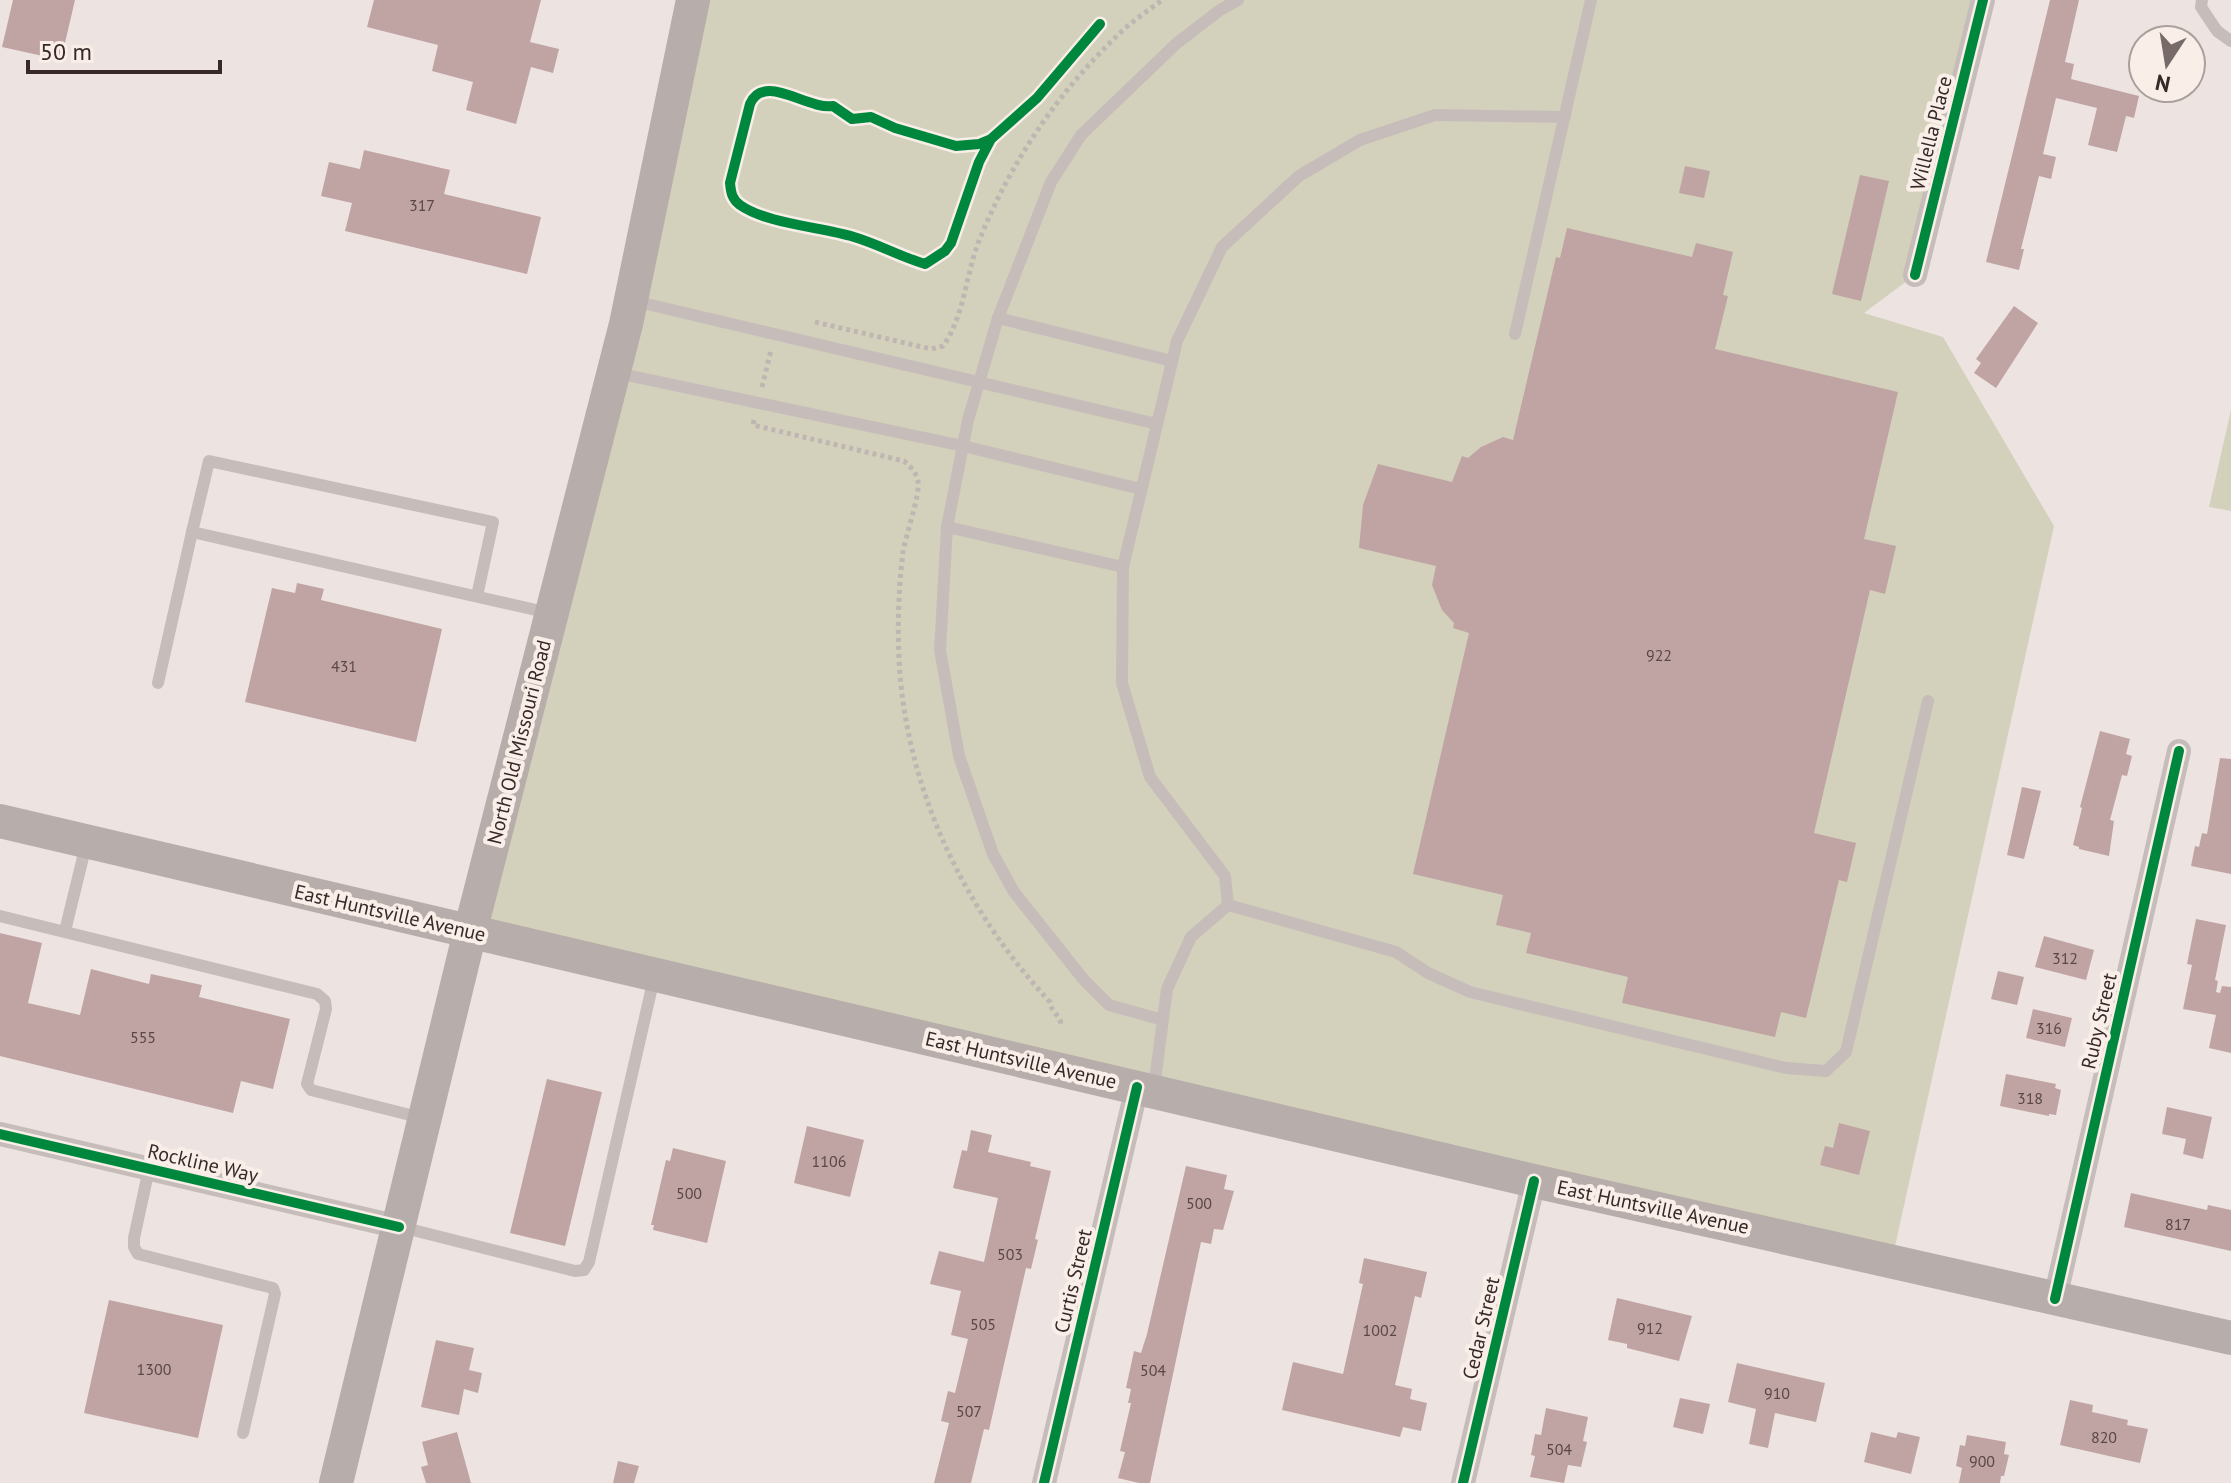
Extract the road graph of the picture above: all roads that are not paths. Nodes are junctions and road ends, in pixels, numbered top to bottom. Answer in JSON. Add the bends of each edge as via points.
{"nodes":[{"id":1,"x":693,"y":0,"type":"edge"},
{"id":2,"x":1238,"y":0,"type":"edge"},
{"id":3,"x":1591,"y":0,"type":"edge"},
{"id":4,"x":1983,"y":0,"type":"edge"},
{"id":5,"x":2202,"y":0,"type":"edge"},
{"id":6,"x":2231,"y":41,"type":"edge"},
{"id":7,"x":1565,"y":117,"type":"junction"},
{"id":8,"x":1915,"y":275,"type":"dead end"},
{"id":9,"x":631,"y":300,"type":"junction"},
{"id":10,"x":998,"y":318,"type":"junction"},
{"id":11,"x":1515,"y":334,"type":"dead end"},
{"id":12,"x":1172,"y":361,"type":"junction"},
{"id":13,"x":614,"y":372,"type":"junction"},
{"id":14,"x":979,"y":383,"type":"junction"},
{"id":15,"x":1157,"y":424,"type":"junction"},
{"id":16,"x":963,"y":446,"type":"junction"},
{"id":17,"x":1141,"y":489,"type":"junction"},
{"id":18,"x":947,"y":527,"type":"junction"},
{"id":19,"x":192,"y":532,"type":"junction"},
{"id":20,"x":1123,"y":567,"type":"junction"},
{"id":21,"x":477,"y":596,"type":"junction"},
{"id":22,"x":552,"y":613,"type":"junction"},
{"id":23,"x":158,"y":683,"type":"dead end"},
{"id":24,"x":1928,"y":701,"type":"dead end"},
{"id":25,"x":2179,"y":751,"type":"dead end"},
{"id":26,"x":0,"y":821,"type":"edge"},
{"id":27,"x":87,"y":841,"type":"junction"},
{"id":28,"x":1228,"y":905,"type":"junction"},
{"id":29,"x":0,"y":916,"type":"edge"},
{"id":30,"x":65,"y":931,"type":"junction"},
{"id":31,"x":470,"y":932,"type":"junction"},
{"id":32,"x":655,"y":975,"type":"junction"},
{"id":33,"x":1163,"y":1020,"type":"junction"},
{"id":34,"x":1146,"y":1089,"type":"junction"},
{"id":35,"x":425,"y":1118,"type":"junction"},
{"id":36,"x":0,"y":1134,"type":"edge"},
{"id":37,"x":149,"y":1169,"type":"junction"},
{"id":38,"x":1534,"y":1181,"type":"junction"},
{"id":39,"x":399,"y":1227,"type":"junction"},
{"id":40,"x":2055,"y":1299,"type":"junction"},
{"id":41,"x":2231,"y":1338,"type":"edge"},
{"id":42,"x":243,"y":1433,"type":"dead end"},
{"id":43,"x":336,"y":1483,"type":"edge"},
{"id":44,"x":1044,"y":1483,"type":"edge"},
{"id":45,"x":1463,"y":1483,"type":"edge"}],
"edges":[{"from":1,"to":9,"type":"main road","name":"North Old Missouri Road"},
{"from":2,"to":10,"type":"lane","via":[[1177,43],[1081,135],[1051,182]]},
{"from":3,"to":7,"type":"lane"},
{"from":4,"to":8,"type":"street","name":"Willella Place"},
{"from":5,"to":6,"type":"lane","via":[[2217,31]]},
{"from":7,"to":11,"type":"lane"},
{"from":7,"to":12,"type":"lane","via":[[1435,115],[1360,140],[1299,176],[1222,247]]},
{"from":9,"to":13,"type":"main road","name":"North Old Missouri Road"},
{"from":9,"to":14,"type":"lane"},
{"from":10,"to":12,"type":"lane"},
{"from":10,"to":14,"type":"lane"},
{"from":12,"to":15,"type":"lane"},
{"from":13,"to":16,"type":"lane"},
{"from":13,"to":22,"type":"main road","name":"North Old Missouri Road"},
{"from":14,"to":15,"type":"lane"},
{"from":14,"to":16,"type":"lane"},
{"from":15,"to":17,"type":"lane"},
{"from":16,"to":17,"type":"lane"},
{"from":16,"to":18,"type":"lane"},
{"from":17,"to":20,"type":"lane"},
{"from":18,"to":20,"type":"lane"},
{"from":18,"to":33,"type":"lane","via":[[940,650],[959,756],[993,854],[1014,892],[1109,1005]]},
{"from":19,"to":21,"type":"lane"},
{"from":19,"to":21,"type":"lane","via":[[209,461],[493,522]]},
{"from":19,"to":23,"type":"lane"},
{"from":20,"to":28,"type":"lane","via":[[1122,683],[1150,777],[1225,876]]},
{"from":21,"to":22,"type":"lane"},
{"from":22,"to":31,"type":"main road","name":"North Old Missouri Road"},
{"from":24,"to":28,"type":"lane","via":[[1846,1052],[1826,1071],[1786,1068],[1470,992],[1396,952]]},
{"from":25,"to":40,"type":"street","name":"Ruby Street"},
{"from":26,"to":27,"type":"main road","name":"East Huntsville Avenue"},
{"from":27,"to":30,"type":"lane"},
{"from":27,"to":31,"type":"main road","name":"East Huntsville Avenue"},
{"from":28,"to":33,"type":"lane","via":[[1191,937],[1167,989]]},
{"from":29,"to":30,"type":"lane"},
{"from":30,"to":35,"type":"lane","via":[[317,994],[326,1009],[307,1084],[311,1090]]},
{"from":31,"to":32,"type":"main road","name":"East Huntsville Avenue"},
{"from":31,"to":35,"type":"main road","name":"North Old Missouri Road"},
{"from":32,"to":34,"type":"main road","name":"East Huntsville Avenue"},
{"from":32,"to":39,"type":"lane","via":[[584,1270]]},
{"from":33,"to":34,"type":"lane"},
{"from":34,"to":38,"type":"main road","name":"East Huntsville Avenue"},
{"from":34,"to":44,"type":"street","name":"Curtis Street"},
{"from":35,"to":39,"type":"main road","name":"North Old Missouri Road"},
{"from":36,"to":37,"type":"street","name":"Rockline Way"},
{"from":37,"to":39,"type":"street","name":"Rockline Way"},
{"from":37,"to":42,"type":"lane","via":[[134,1238],[138,1254],[273,1288]]},
{"from":38,"to":40,"type":"main road","name":"East Huntsville Avenue"},
{"from":38,"to":45,"type":"street","name":"Cedar Street"},
{"from":39,"to":43,"type":"main road","name":"North Old Missouri Road"},
{"from":40,"to":41,"type":"main road","name":"East Huntsville Avenue"}]}
